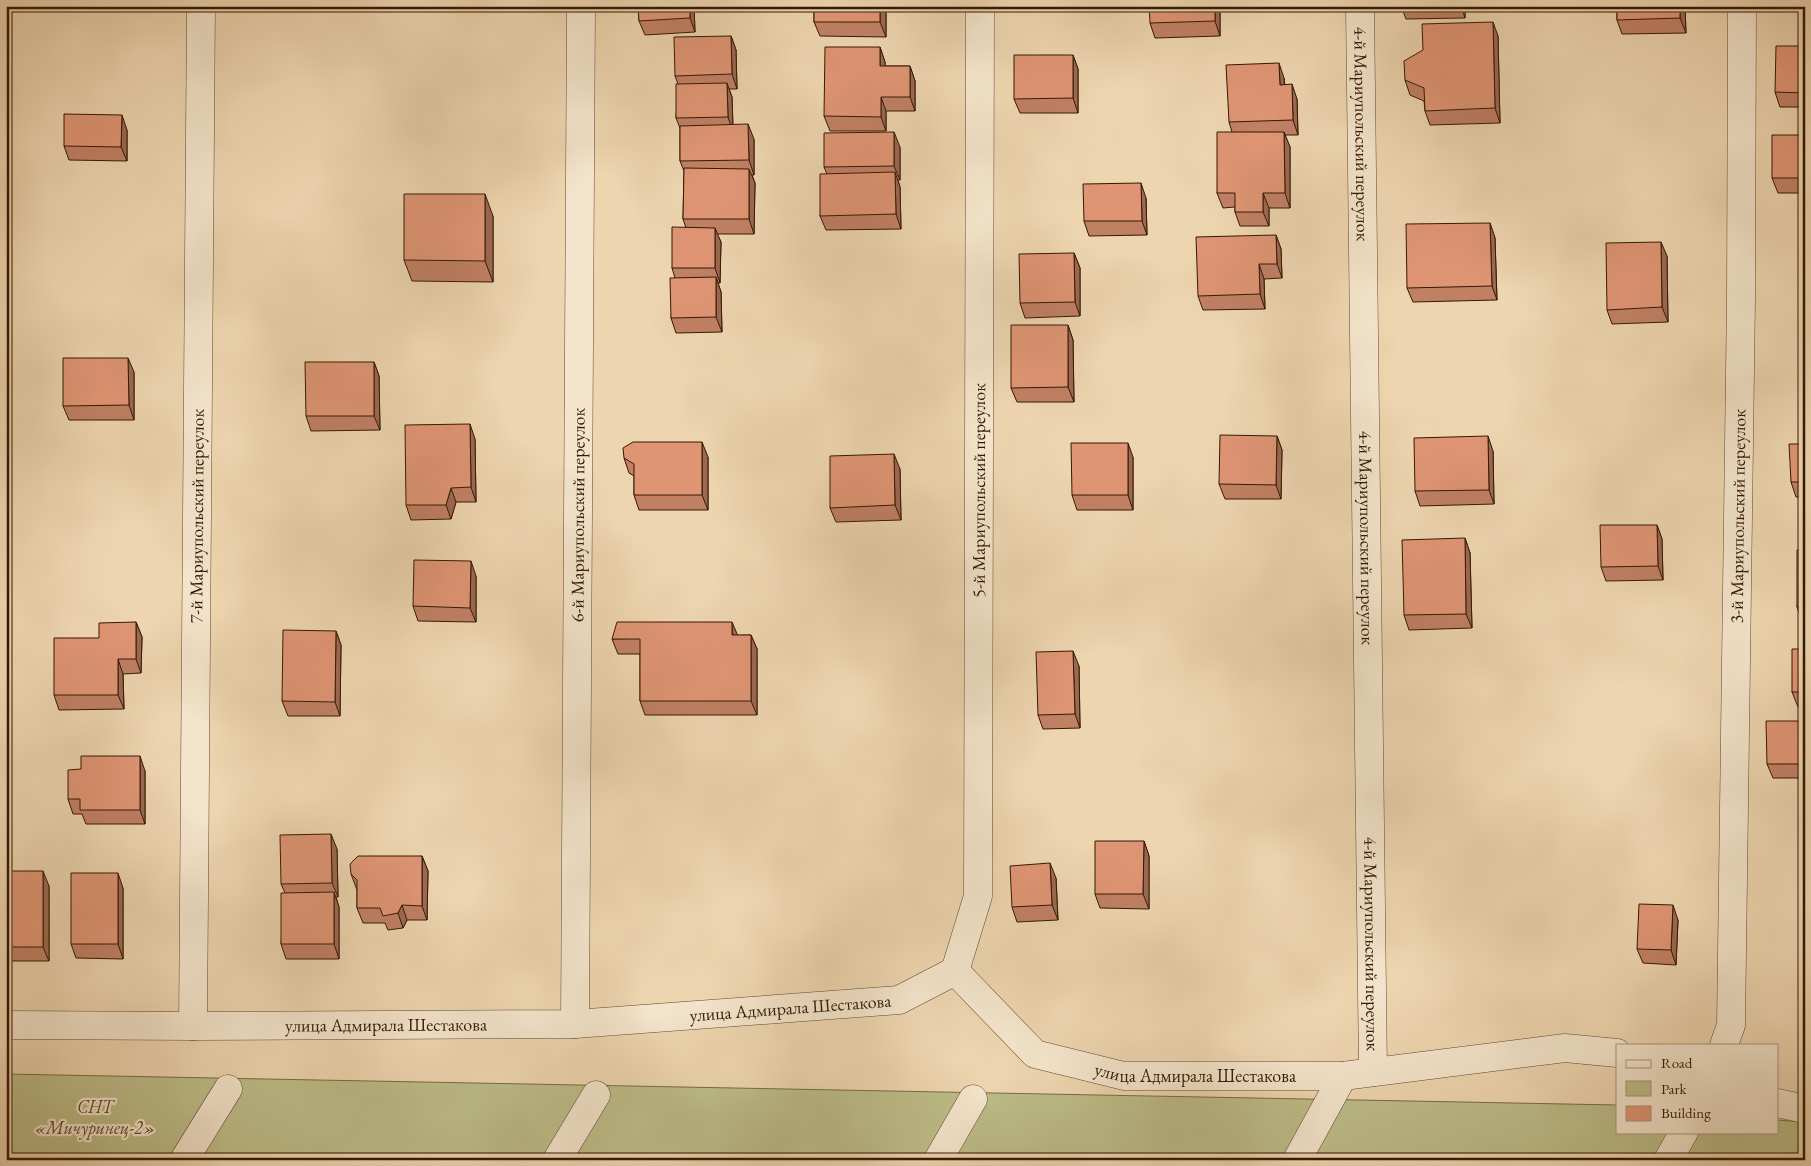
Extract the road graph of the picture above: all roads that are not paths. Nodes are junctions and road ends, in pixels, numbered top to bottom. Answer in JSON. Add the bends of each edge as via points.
{"nodes":[{"id":1,"x":201,"y":6,"type":"edge"},
{"id":2,"x":581,"y":6,"type":"edge"},
{"id":3,"x":980,"y":6,"type":"edge"},
{"id":4,"x":1360,"y":6,"type":"edge"},
{"id":5,"x":1742,"y":6,"type":"edge"},
{"id":6,"x":955,"y":971,"type":"junction"},
{"id":7,"x":575,"y":1024,"type":"junction"},
{"id":8,"x":6,"y":1025,"type":"edge"},
{"id":9,"x":194,"y":1026,"type":"junction"},
{"id":10,"x":1728,"y":1035,"type":"edge"},
{"id":11,"x":1616,"y":1053,"type":"edge"},
{"id":12,"x":1373,"y":1072,"type":"junction"},
{"id":13,"x":1343,"y":1076,"type":"junction"},
{"id":14,"x":228,"y":1089,"type":"dead end"},
{"id":15,"x":596,"y":1095,"type":"dead end"},
{"id":16,"x":973,"y":1099,"type":"dead end"},
{"id":17,"x":1778,"y":1104,"type":"edge"},
{"id":18,"x":1805,"y":1109,"type":"edge"},
{"id":19,"x":1683,"y":1134,"type":"edge"},
{"id":20,"x":184,"y":1160,"type":"edge"},
{"id":21,"x":557,"y":1160,"type":"edge"},
{"id":22,"x":938,"y":1160,"type":"edge"},
{"id":23,"x":1297,"y":1160,"type":"edge"},
{"id":24,"x":1668,"y":1160,"type":"edge"}],
"edges":[{"from":1,"to":9,"type":"street","name":"7-й Мариупольский переулок"},
{"from":2,"to":7,"type":"street","name":"6-й Мариупольский переулок"},
{"from":3,"to":6,"type":"street","name":"5-й Мариупольский переулок","via":[[978,896]]},
{"from":4,"to":12,"type":"street","name":"4-й Мариупольский переулок"},
{"from":5,"to":10,"type":"street","name":"3-й Мариупольский переулок","via":[[1741,299]]},
{"from":6,"to":7,"type":"street","name":"улица Адмирала Шестакова","via":[[899,1000]]},
{"from":6,"to":13,"type":"street","name":"улица Адмирала Шестакова","via":[[1035,1054],[1124,1076]]},
{"from":7,"to":9,"type":"street","name":"улица Адмирала Шестакова"},
{"from":8,"to":9,"type":"street","name":"улица Адмирала Шестакова"},
{"from":11,"to":12,"type":"street","name":"улица Адмирала Шестакова","via":[[1565,1048]]},
{"from":12,"to":13,"type":"street","name":"улица Адмирала Шестакова"},
{"from":13,"to":23,"type":"street"},
{"from":14,"to":20,"type":"street"},
{"from":15,"to":21,"type":"street"},
{"from":16,"to":22,"type":"street"},
{"from":17,"to":18,"type":"street"},
{"from":19,"to":24,"type":"street"}]}
